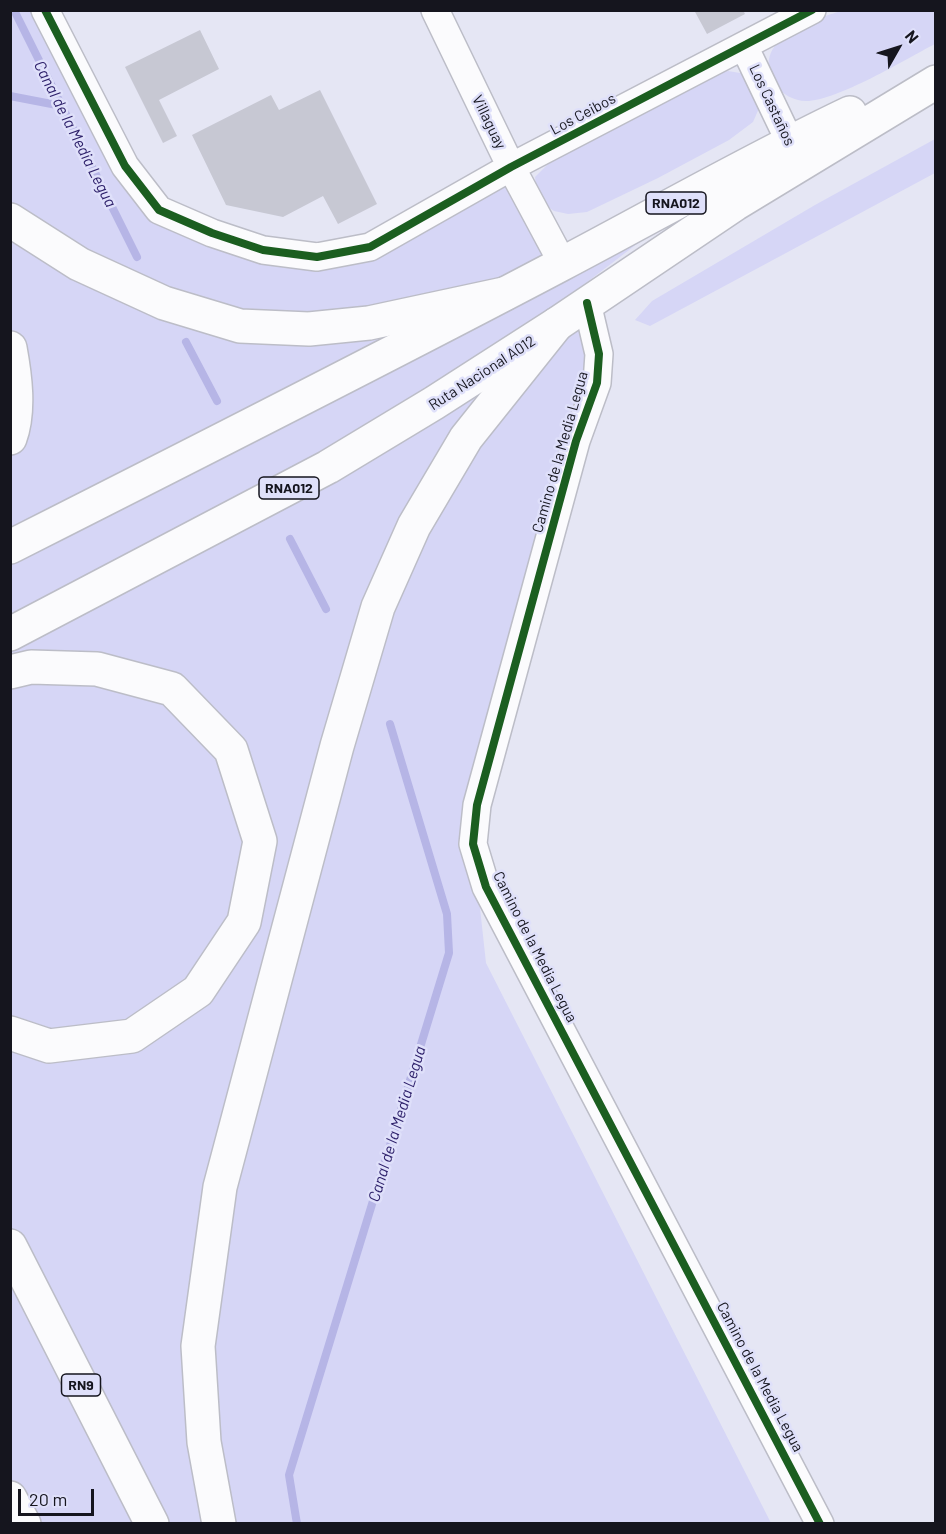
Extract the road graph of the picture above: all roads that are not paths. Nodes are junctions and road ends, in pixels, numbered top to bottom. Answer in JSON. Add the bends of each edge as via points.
{"nodes":[{"id":1,"x":45,"y":10,"type":"edge"},
{"id":2,"x":435,"y":10,"type":"edge"},
{"id":3,"x":812,"y":10,"type":"edge"},
{"id":4,"x":744,"y":46,"type":"junction"},
{"id":5,"x":936,"y":72,"type":"edge"},
{"id":6,"x":936,"y":82,"type":"edge"},
{"id":7,"x":795,"y":153,"type":"junction"},
{"id":8,"x":511,"y":167,"type":"junction"},
{"id":9,"x":10,"y":220,"type":"edge"},
{"id":10,"x":562,"y":264,"type":"junction"},
{"id":11,"x":504,"y":294,"type":"junction"},
{"id":12,"x":587,"y":303,"type":"junction"},
{"id":13,"x":557,"y":324,"type":"junction"},
{"id":14,"x":10,"y":348,"type":"edge"},
{"id":15,"x":10,"y":438,"type":"edge"},
{"id":16,"x":10,"y":547,"type":"edge"},
{"id":17,"x":10,"y":634,"type":"edge"},
{"id":18,"x":10,"y":672,"type":"edge"},
{"id":19,"x":10,"y":1033,"type":"edge"},
{"id":20,"x":10,"y":1246,"type":"edge"},
{"id":21,"x":10,"y":1498,"type":"edge"},
{"id":22,"x":24,"y":1524,"type":"edge"},
{"id":23,"x":152,"y":1524,"type":"edge"},
{"id":24,"x":219,"y":1524,"type":"edge"},
{"id":25,"x":820,"y":1524,"type":"edge"}],
"edges":[{"from":1,"to":8,"type":"street","name":"Los Ceibos","via":[[125,166],[159,210],[262,250],[317,257],[370,247]]},
{"from":2,"to":8,"type":"street","name":"Villaguay"},
{"from":3,"to":4,"type":"street","name":"Los Ceibos"},
{"from":4,"to":7,"type":"street","name":"Los Castaños"},
{"from":4,"to":8,"type":"street","name":"Los Ceibos"},
{"from":5,"to":7,"type":"highway","name":"Ruta Nacional A012","number":"RNA012"},
{"from":6,"to":7,"type":"highway","name":"Ruta Nacional A012","number":"RNA012"},
{"from":7,"to":10,"type":"highway","name":"Ruta Nacional A012","number":"RNA012"},
{"from":7,"to":12,"type":"highway","name":"Ruta Nacional A012","number":"RNA012","via":[[735,204]]},
{"from":8,"to":10,"type":"street","name":"Villaguay"},
{"from":9,"to":11,"type":"highway","via":[[89,269],[164,303],[240,326],[309,329],[369,323]]},
{"from":10,"to":11,"type":"highway","name":"Ruta Nacional A012","number":"RNA012"},
{"from":11,"to":16,"type":"highway","name":"Ruta Nacional A012","number":"RNA012"},
{"from":12,"to":13,"type":"highway","name":"Ruta Nacional A012","number":"RNA012"},
{"from":12,"to":25,"type":"street","name":"Camino de la Media Legua","via":[[599,354],[597,383],[576,441],[492,746],[477,805],[473,844],[486,886]]},
{"from":13,"to":17,"type":"highway","name":"Ruta Nacional A012","number":"RNA012","via":[[328,467]]},
{"from":13,"to":24,"type":"highway","via":[[466,438],[414,526],[378,607],[337,746],[220,1187],[198,1346],[204,1442]]},
{"from":14,"to":15,"type":"highway","via":[[15,380]]},
{"from":18,"to":19,"type":"highway","via":[[32,667],[97,669],[172,689],[231,750],[260,841],[244,922],[198,992],[132,1036],[49,1046]]},
{"from":20,"to":23,"type":"highway","number":"RN9"},
{"from":21,"to":22,"type":"highway"}]}
